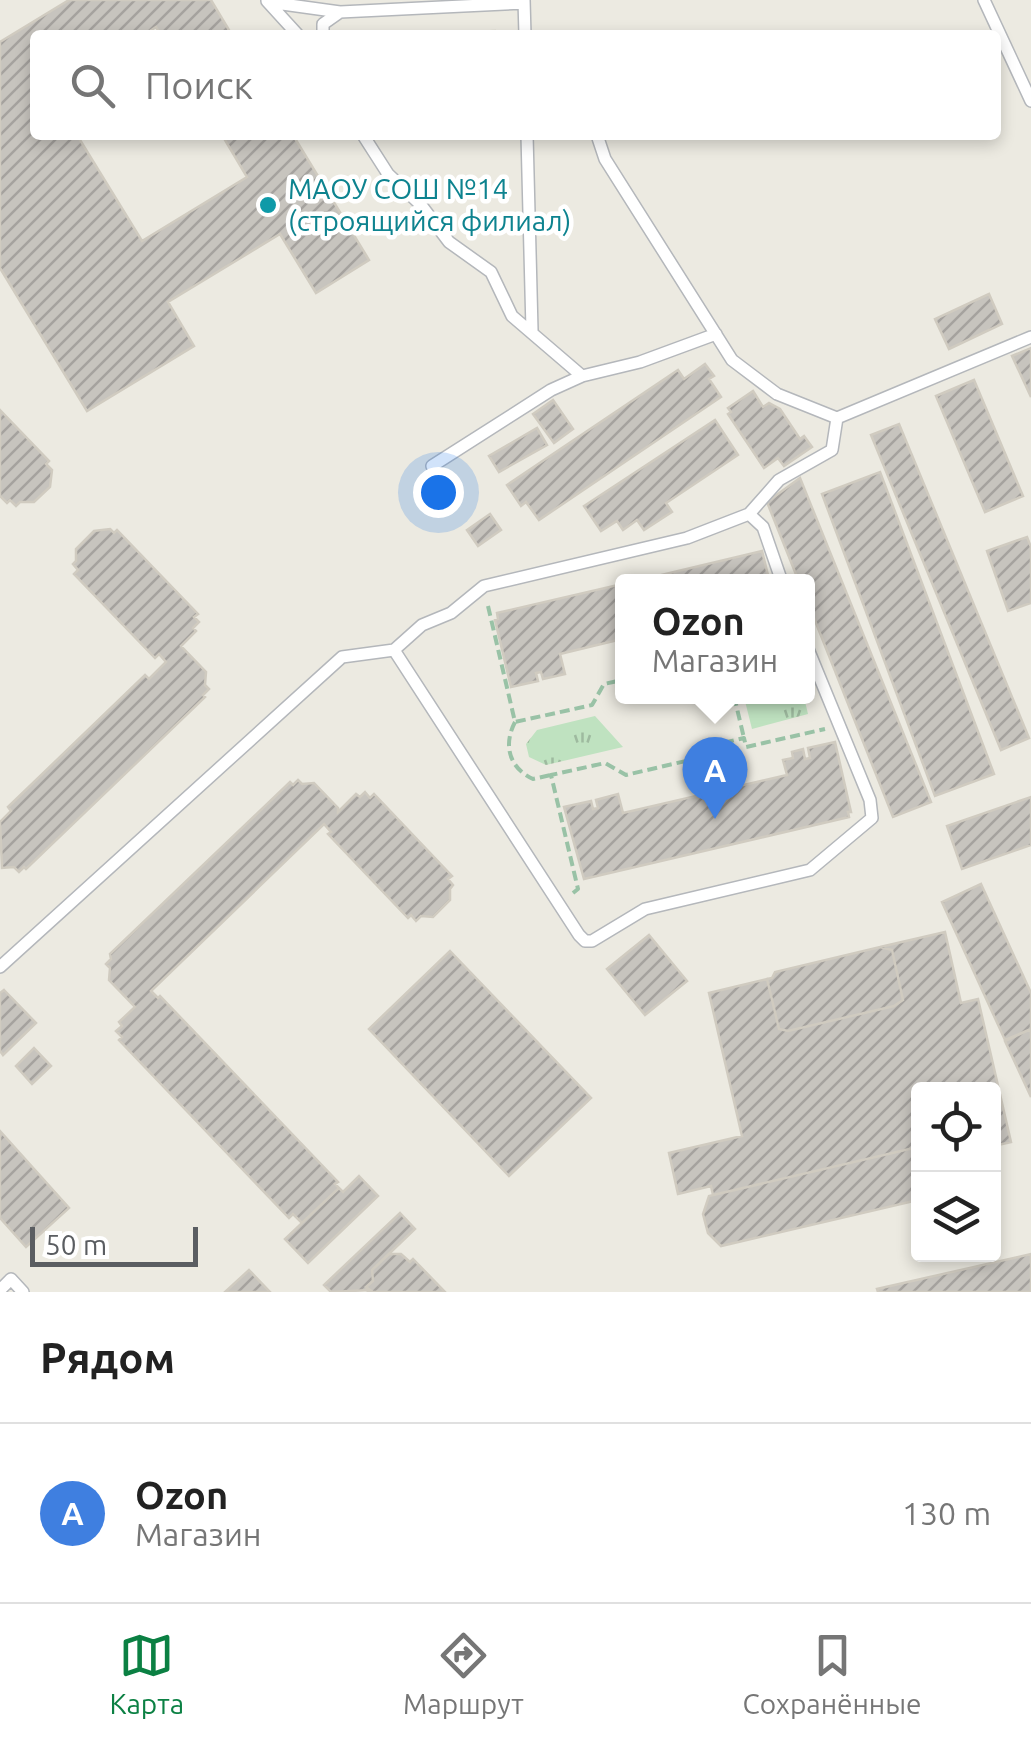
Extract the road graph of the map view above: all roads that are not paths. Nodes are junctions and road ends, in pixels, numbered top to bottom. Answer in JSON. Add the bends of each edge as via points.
{"nodes":[{"id":1,"x":984,"y":0,"type":"edge"},
{"id":2,"x":267,"y":1,"type":"edge"},
{"id":3,"x":524,"y":2,"type":"edge"},
{"id":4,"x":340,"y":12,"type":"junction"},
{"id":5,"x":293,"y":30,"type":"edge"},
{"id":6,"x":324,"y":30,"type":"edge"},
{"id":7,"x":525,"y":30,"type":"edge"},
{"id":8,"x":998,"y":30,"type":"edge"},
{"id":9,"x":1001,"y":37,"type":"edge"},
{"id":10,"x":1031,"y":101,"type":"edge"},
{"id":11,"x":366,"y":140,"type":"edge"},
{"id":12,"x":528,"y":140,"type":"edge"},
{"id":13,"x":599,"y":140,"type":"edge"},
{"id":14,"x":532,"y":330,"type":"junction"},
{"id":15,"x":716,"y":334,"type":"junction"},
{"id":16,"x":1031,"y":336,"type":"edge"},
{"id":17,"x":582,"y":376,"type":"junction"},
{"id":18,"x":837,"y":418,"type":"junction"},
{"id":19,"x":432,"y":466,"type":"dead end"},
{"id":20,"x":749,"y":514,"type":"junction"},
{"id":21,"x":779,"y":574,"type":"edge"},
{"id":22,"x":394,"y":650,"type":"junction"},
{"id":23,"x":815,"y":666,"type":"edge"},
{"id":24,"x":0,"y":968,"type":"edge"},
{"id":25,"x":0,"y":1290,"type":"edge"},
{"id":26,"x":23,"y":1292,"type":"edge"}],
"edges":[{"from":1,"to":8,"type":"lane"},
{"from":2,"to":4,"type":"lane"},
{"from":2,"to":5,"type":"lane"},
{"from":3,"to":4,"type":"lane"},
{"from":3,"to":7,"type":"lane"},
{"from":4,"to":6,"type":"lane"},
{"from":9,"to":10,"type":"lane"},
{"from":11,"to":14,"type":"lane","via":[[448,242],[491,272],[512,316]]},
{"from":12,"to":14,"type":"lane"},
{"from":13,"to":15,"type":"lane"},
{"from":14,"to":17,"type":"lane"},
{"from":15,"to":17,"type":"lane"},
{"from":15,"to":18,"type":"lane","via":[[732,360],[777,394]]},
{"from":16,"to":18,"type":"lane"},
{"from":17,"to":19,"type":"lane"},
{"from":18,"to":20,"type":"lane","via":[[832,450],[779,480]]},
{"from":20,"to":21,"type":"lane","via":[[763,527]]},
{"from":20,"to":22,"type":"lane","via":[[688,538],[484,586]]},
{"from":22,"to":23,"type":"lane","via":[[586,941],[645,909],[810,870],[872,818]]},
{"from":22,"to":24,"type":"lane","via":[[342,657]]},
{"from":25,"to":26,"type":"lane","via":[[12,1280]]}]}
